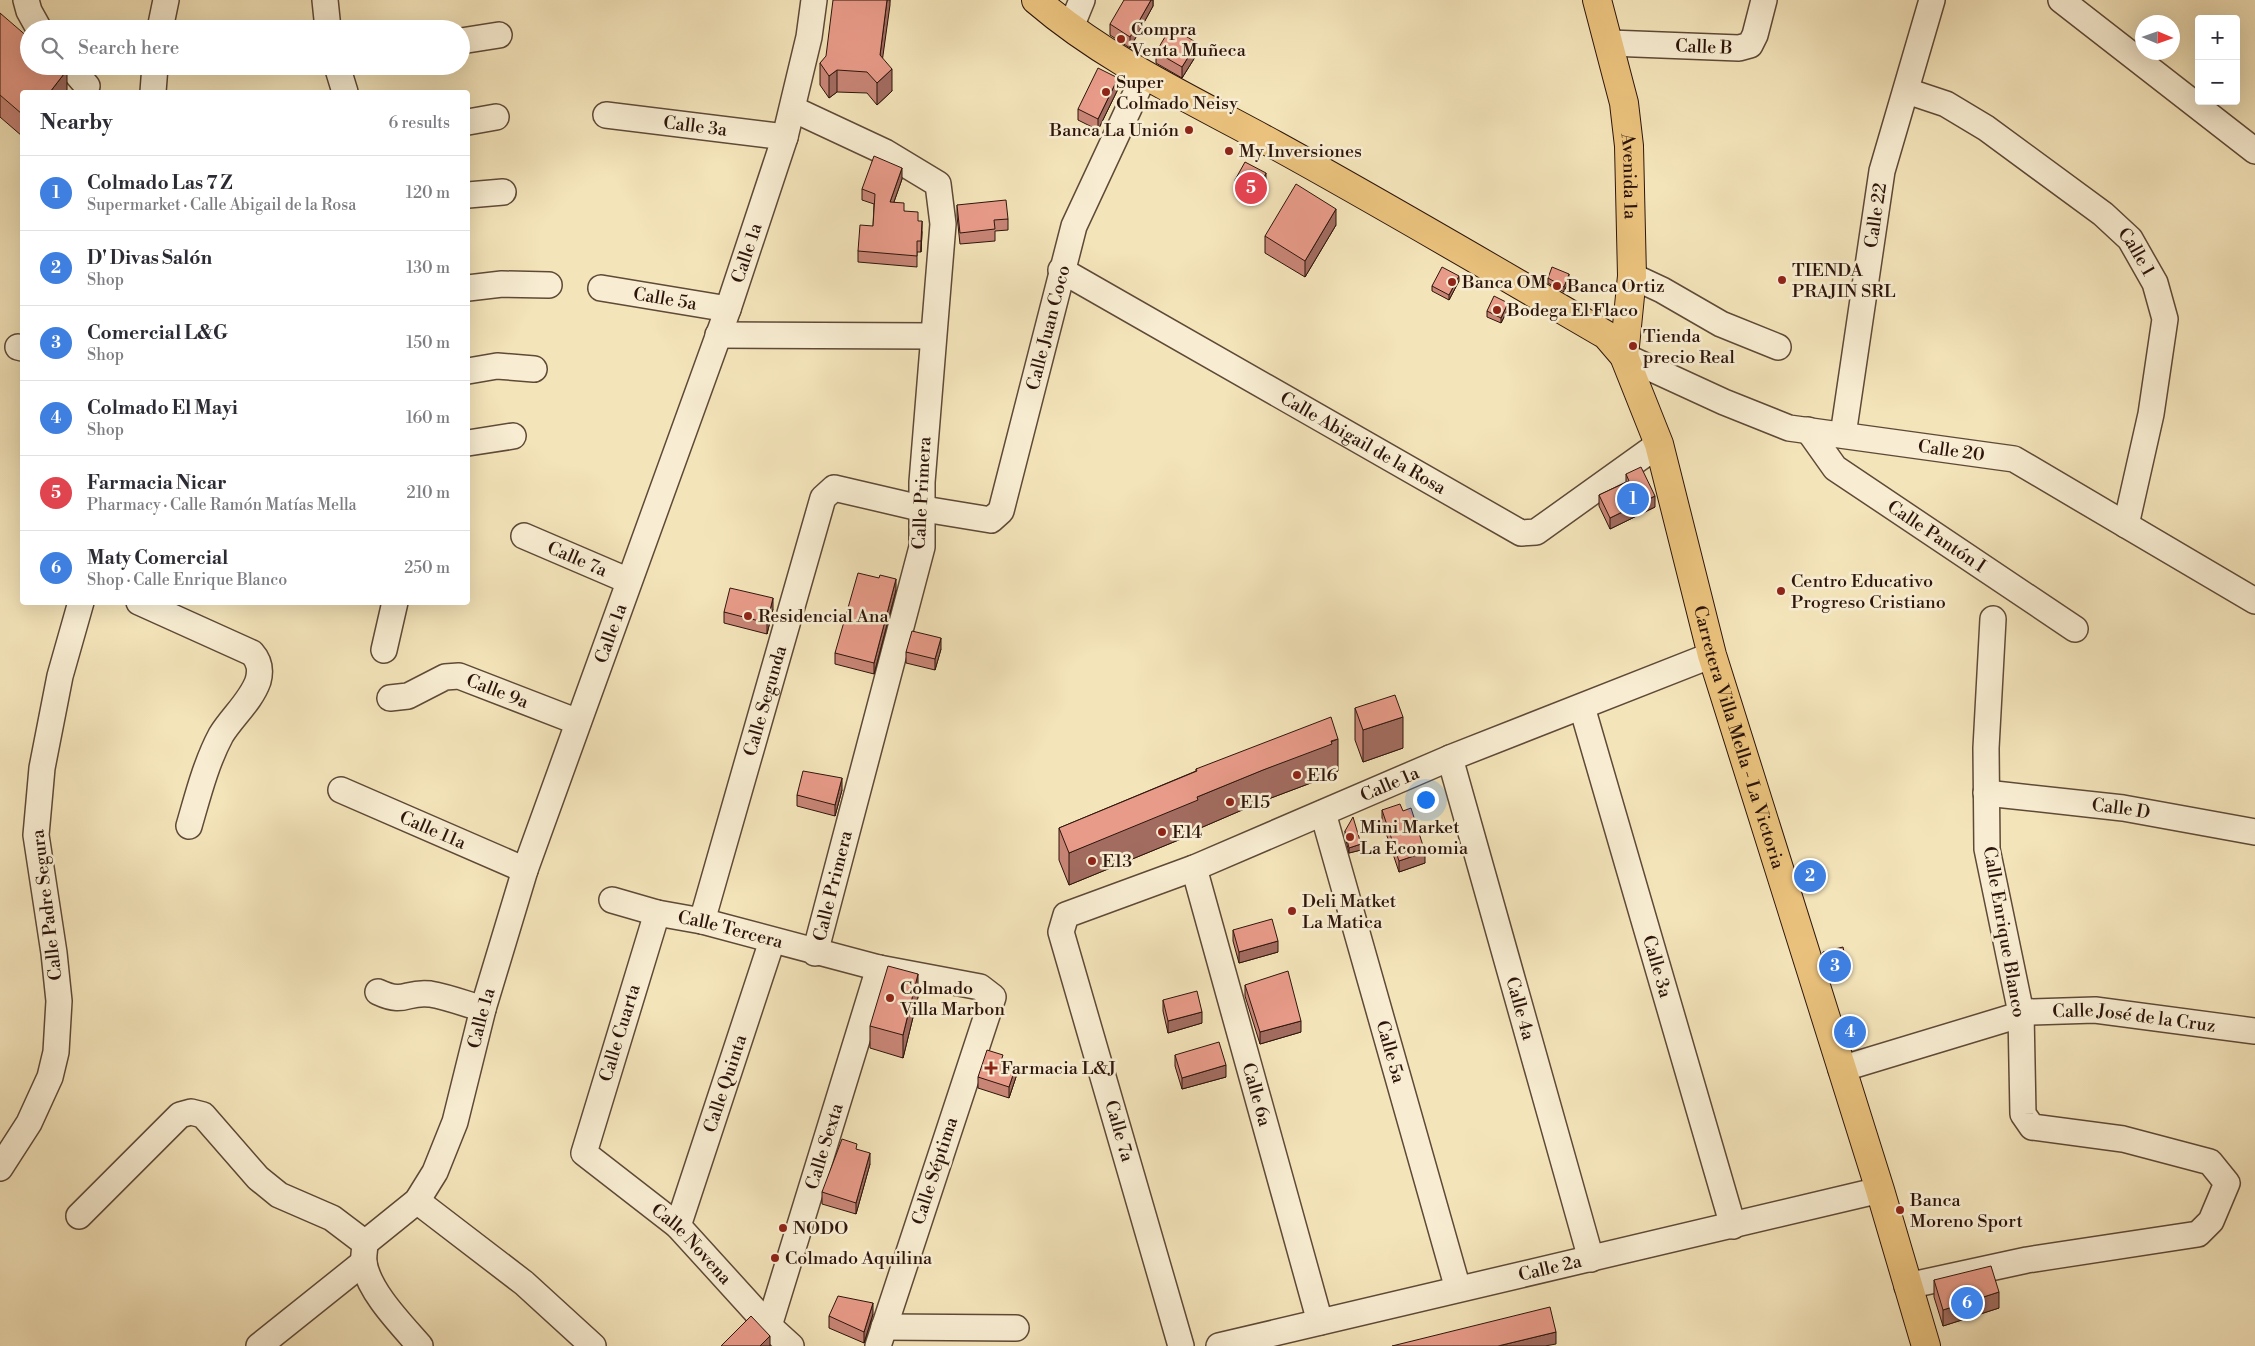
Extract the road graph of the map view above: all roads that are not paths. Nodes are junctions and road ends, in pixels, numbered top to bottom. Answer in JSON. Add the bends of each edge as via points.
{"nodes":[{"id":1,"x":26,"y":0,"type":"edge"},
{"id":2,"x":166,"y":0,"type":"edge"},
{"id":3,"x":325,"y":0,"type":"edge"},
{"id":4,"x":814,"y":0,"type":"edge"},
{"id":5,"x":1035,"y":0,"type":"edge"},
{"id":6,"x":1082,"y":0,"type":"edge"},
{"id":7,"x":1597,"y":0,"type":"edge"},
{"id":8,"x":1764,"y":0,"type":"edge"},
{"id":9,"x":1932,"y":0,"type":"edge"},
{"id":10,"x":2061,"y":0,"type":"edge"},
{"id":11,"x":34,"y":20,"type":"edge"},
{"id":12,"x":162,"y":20,"type":"edge"},
{"id":13,"x":327,"y":20,"type":"edge"},
{"id":14,"x":1071,"y":27,"type":"junction"},
{"id":15,"x":499,"y":35,"type":"dead end"},
{"id":16,"x":470,"y":40,"type":"edge"},
{"id":17,"x":1610,"y":43,"type":"junction"},
{"id":18,"x":78,"y":75,"type":"edge"},
{"id":19,"x":154,"y":75,"type":"edge"},
{"id":20,"x":340,"y":75,"type":"edge"},
{"id":21,"x":1144,"y":76,"type":"junction"},
{"id":22,"x":87,"y":86,"type":"dead end"},
{"id":23,"x":153,"y":90,"type":"edge"},
{"id":24,"x":344,"y":90,"type":"edge"},
{"id":25,"x":1907,"y":91,"type":"junction"},
{"id":26,"x":793,"y":109,"type":"junction"},
{"id":27,"x":606,"y":115,"type":"dead end"},
{"id":28,"x":496,"y":117,"type":"dead end"},
{"id":29,"x":470,"y":122,"type":"edge"},
{"id":30,"x":785,"y":137,"type":"junction"},
{"id":31,"x":2255,"y":151,"type":"edge"},
{"id":32,"x":503,"y":192,"type":"dead end"},
{"id":33,"x":470,"y":195,"type":"edge"},
{"id":34,"x":1060,"y":270,"type":"junction"},
{"id":35,"x":1632,"y":276,"type":"junction"},
{"id":36,"x":549,"y":285,"type":"dead end"},
{"id":37,"x":470,"y":288,"type":"edge"},
{"id":38,"x":602,"y":288,"type":"dead end"},
{"id":39,"x":728,"y":309,"type":"junction"},
{"id":40,"x":718,"y":334,"type":"junction"},
{"id":41,"x":933,"y":336,"type":"junction"},
{"id":42,"x":1778,"y":347,"type":"dead end"},
{"id":43,"x":1624,"y":356,"type":"junction"},
{"id":44,"x":534,"y":369,"type":"dead end"},
{"id":45,"x":470,"y":371,"type":"edge"},
{"id":46,"x":1808,"y":430,"type":"junction"},
{"id":47,"x":1843,"y":434,"type":"junction"},
{"id":48,"x":513,"y":436,"type":"dead end"},
{"id":49,"x":470,"y":444,"type":"edge"},
{"id":50,"x":1659,"y":444,"type":"junction"},
{"id":51,"x":924,"y":508,"type":"junction"},
{"id":52,"x":2126,"y":525,"type":"junction"},
{"id":53,"x":524,"y":536,"type":"dead end"},
{"id":54,"x":629,"y":580,"type":"junction"},
{"id":55,"x":2255,"y":601,"type":"edge"},
{"id":56,"x":80,"y":605,"type":"edge"},
{"id":57,"x":146,"y":605,"type":"edge"},
{"id":58,"x":395,"y":605,"type":"edge"},
{"id":59,"x":1993,"y":619,"type":"dead end"},
{"id":60,"x":2075,"y":630,"type":"dead end"},
{"id":61,"x":384,"y":650,"type":"dead end"},
{"id":62,"x":1712,"y":655,"type":"junction"},
{"id":63,"x":390,"y":698,"type":"dead end"},
{"id":64,"x":1582,"y":707,"type":"junction"},
{"id":65,"x":578,"y":722,"type":"junction"},
{"id":66,"x":1450,"y":758,"type":"junction"},
{"id":67,"x":341,"y":790,"type":"dead end"},
{"id":68,"x":1986,"y":793,"type":"junction"},
{"id":69,"x":1322,"y":813,"type":"junction"},
{"id":70,"x":189,"y":826,"type":"dead end"},
{"id":71,"x":2255,"y":832,"type":"edge"},
{"id":72,"x":1194,"y":868,"type":"junction"},
{"id":73,"x":525,"y":870,"type":"junction"},
{"id":74,"x":612,"y":900,"type":"dead end"},
{"id":75,"x":657,"y":913,"type":"junction"},
{"id":76,"x":1066,"y":915,"type":"joint"},
{"id":77,"x":702,"y":921,"type":"junction"},
{"id":78,"x":772,"y":941,"type":"junction"},
{"id":79,"x":816,"y":953,"type":"junction"},
{"id":80,"x":879,"y":968,"type":"junction"},
{"id":81,"x":378,"y":992,"type":"dead end"},
{"id":82,"x":994,"y":997,"type":"joint"},
{"id":83,"x":483,"y":1009,"type":"junction"},
{"id":84,"x":2021,"y":1013,"type":"junction"},
{"id":85,"x":2255,"y":1031,"type":"edge"},
{"id":86,"x":1841,"y":1069,"type":"junction"},
{"id":87,"x":584,"y":1153,"type":"joint"},
{"id":88,"x":0,"y":1168,"type":"edge"},
{"id":89,"x":1880,"y":1190,"type":"junction"},
{"id":90,"x":417,"y":1201,"type":"junction"},
{"id":91,"x":79,"y":1216,"type":"dead end"},
{"id":92,"x":678,"y":1226,"type":"junction"},
{"id":93,"x":1733,"y":1226,"type":"junction"},
{"id":94,"x":364,"y":1253,"type":"junction"},
{"id":95,"x":1590,"y":1259,"type":"junction"},
{"id":96,"x":1907,"y":1286,"type":"junction"},
{"id":97,"x":1458,"y":1289,"type":"junction"},
{"id":98,"x":769,"y":1326,"type":"junction"},
{"id":99,"x":1016,"y":1328,"type":"dead end"},
{"id":100,"x":1314,"y":1331,"type":"edge"},
{"id":101,"x":881,"y":1336,"type":"edge"},
{"id":102,"x":259,"y":1346,"type":"edge"},
{"id":103,"x":420,"y":1346,"type":"edge"},
{"id":104,"x":593,"y":1346,"type":"edge"},
{"id":105,"x":791,"y":1346,"type":"edge"},
{"id":106,"x":1181,"y":1346,"type":"edge"},
{"id":107,"x":1220,"y":1346,"type":"edge"},
{"id":108,"x":1926,"y":1346,"type":"edge"}],
"edges":[{"from":1,"to":11,"type":"street"},
{"from":2,"to":12,"type":"street"},
{"from":3,"to":13,"type":"street"},
{"from":4,"to":26,"type":"street","name":"Calle 1a"},
{"from":5,"to":14,"type":"main road"},
{"from":6,"to":14,"type":"street"},
{"from":7,"to":17,"type":"main road","name":"Avenida 1a"},
{"from":8,"to":17,"type":"street","name":"Calle B","via":[[1750,45],[1739,48]]},
{"from":9,"to":25,"type":"street","name":"Calle 22"},
{"from":10,"to":31,"type":"street"},
{"from":14,"to":21,"type":"main road"},
{"from":15,"to":16,"type":"street"},
{"from":17,"to":35,"type":"main road","name":"Avenida 1a","via":[[1624,103],[1629,146]]},
{"from":18,"to":22,"type":"street"},
{"from":19,"to":23,"type":"street"},
{"from":20,"to":24,"type":"street"},
{"from":21,"to":34,"type":"street","name":"Calle Juan Coco","via":[[1074,226]]},
{"from":21,"to":43,"type":"main road","via":[[1284,150],[1606,334]]},
{"from":25,"to":47,"type":"street","name":"Calle 22","via":[[1882,171]]},
{"from":25,"to":52,"type":"street","name":"Calle 1","via":[[1946,104],[1986,128],[2103,214],[2130,239],[2155,283],[2166,319],[2151,414]]},
{"from":26,"to":30,"type":"street","name":"Calle 1a"},
{"from":26,"to":41,"type":"street","name":"Calle Primera","via":[[885,152],[938,184],[943,224]]},
{"from":27,"to":30,"type":"street","name":"Calle 3a"},
{"from":28,"to":29,"type":"street"},
{"from":30,"to":39,"type":"street","name":"Calle 1a"},
{"from":32,"to":33,"type":"street"},
{"from":34,"to":50,"type":"street","name":"Calle Abigail de la Rosa","via":[[1521,533],[1536,532]]},
{"from":34,"to":51,"type":"street","name":"Calle Juan Coco","via":[[1001,511],[991,520]]},
{"from":35,"to":42,"type":"street","via":[[1721,324]]},
{"from":35,"to":43,"type":"main road","name":"Avenida 1a"},
{"from":36,"to":37,"type":"street","via":[[502,284]]},
{"from":38,"to":39,"type":"street","name":"Calle 5a"},
{"from":39,"to":40,"type":"street","name":"Calle 1a"},
{"from":40,"to":41,"type":"street"},
{"from":40,"to":54,"type":"street","name":"Calle 1a"},
{"from":41,"to":51,"type":"street","name":"Calle Primera","via":[[922,482]]},
{"from":43,"to":46,"type":"street","name":"Calle 20","via":[[1788,428]]},
{"from":43,"to":50,"type":"main road","name":"Carretera Villa Mella - La Victoria"},
{"from":44,"to":45,"type":"street","via":[[497,366]]},
{"from":46,"to":47,"type":"street","name":"Calle 20"},
{"from":46,"to":60,"type":"street","name":"Calle Pantón I","via":[[1835,468]]},
{"from":47,"to":52,"type":"street","name":"Calle 20","via":[[2014,459]]},
{"from":48,"to":49,"type":"street"},
{"from":50,"to":62,"type":"main road","name":"Carretera Villa Mella - La Victoria"},
{"from":51,"to":77,"type":"street","name":"Calle Segunda","via":[[834,488],[823,498]]},
{"from":51,"to":79,"type":"street","name":"Calle Primera","via":[[922,547]]},
{"from":52,"to":55,"type":"street","name":"Calle 20"},
{"from":53,"to":54,"type":"street","name":"Calle 7a"},
{"from":54,"to":65,"type":"street","name":"Calle 1a"},
{"from":56,"to":88,"type":"street","name":"Calle Padre Segura","via":[[60,676],[49,731],[36,835],[58,991],[56,1052],[50,1077],[30,1123]]},
{"from":57,"to":70,"type":"street","via":[[252,653],[259,660],[257,683],[222,735],[206,770]]},
{"from":58,"to":61,"type":"street"},
{"from":59,"to":68,"type":"street","name":"Calle Enrique Blanco"},
{"from":62,"to":64,"type":"street","name":"Calle 1a"},
{"from":62,"to":86,"type":"main road","name":"Carretera Villa Mella - La Victoria"},
{"from":63,"to":65,"type":"street","name":"Calle 9a","via":[[408,696],[445,677],[459,676]]},
{"from":64,"to":66,"type":"street","name":"Calle 1a"},
{"from":64,"to":93,"type":"street","name":"Calle 3a"},
{"from":65,"to":73,"type":"street","name":"Calle 1a"},
{"from":66,"to":69,"type":"street","name":"Calle 1a"},
{"from":66,"to":95,"type":"street","name":"Calle 4a"},
{"from":67,"to":73,"type":"street","name":"Calle 11a"},
{"from":68,"to":71,"type":"street","name":"Calle D","via":[[2123,808]]},
{"from":68,"to":84,"type":"street","name":"Calle Enrique Blanco","via":[[1987,849]]},
{"from":69,"to":72,"type":"street","name":"Calle 1a"},
{"from":69,"to":97,"type":"street","name":"Calle 5a"},
{"from":72,"to":76,"type":"street","name":"Calle 1a"},
{"from":72,"to":100,"type":"street","name":"Calle 6a"},
{"from":73,"to":83,"type":"street","name":"Calle 1a"},
{"from":74,"to":75,"type":"street","name":"Calle Tercera"},
{"from":75,"to":77,"type":"street","name":"Calle Tercera"},
{"from":75,"to":87,"type":"street","name":"Calle Cuarta"},
{"from":76,"to":106,"type":"street","name":"Calle 7a","via":[[1061,932]]},
{"from":77,"to":78,"type":"street","name":"Calle Tercera"},
{"from":78,"to":79,"type":"street","name":"Calle Tercera"},
{"from":78,"to":92,"type":"street","name":"Calle Quinta"},
{"from":79,"to":80,"type":"street","name":"Calle Tercera"},
{"from":80,"to":82,"type":"street","name":"Calle Tercera","via":[[980,987]]},
{"from":80,"to":98,"type":"street","name":"Calle Sexta"},
{"from":81,"to":83,"type":"street","via":[[393,999],[431,994]]},
{"from":82,"to":101,"type":"street","name":"Calle Séptima"},
{"from":83,"to":90,"type":"street","name":"Calle 1a","via":[[456,1122],[435,1172]]},
{"from":84,"to":85,"type":"street","name":"Calle José de la Cruz","via":[[2095,1010]]},
{"from":84,"to":86,"type":"street","name":"Calle José de la Cruz"},
{"from":84,"to":96,"type":"street","name":"Calle Enrique Blanco","via":[[2022,1114],[2032,1127],[2123,1139],[2210,1162],[2227,1183],[2211,1222],[2198,1234],[2027,1260]]},
{"from":86,"to":89,"type":"main road","name":"Carretera Villa Mella - La Victoria"},
{"from":87,"to":92,"type":"street","name":"Calle Novena"},
{"from":89,"to":93,"type":"street","name":"Calle 2a"},
{"from":89,"to":96,"type":"main road","name":"Carretera Villa Mella - La Victoria"},
{"from":90,"to":94,"type":"street","name":"Calle 1a"},
{"from":90,"to":104,"type":"street","via":[[524,1283]]},
{"from":91,"to":94,"type":"street","via":[[180,1116],[191,1112],[203,1115],[258,1178],[279,1195],[332,1218]]},
{"from":92,"to":98,"type":"street","name":"Calle Novena"},
{"from":93,"to":95,"type":"street","name":"Calle 2a"},
{"from":94,"to":102,"type":"street","name":"Calle 1a"},
{"from":94,"to":103,"type":"street","via":[[369,1277],[390,1312]]},
{"from":95,"to":97,"type":"street","name":"Calle 2a"},
{"from":96,"to":108,"type":"main road","name":"Carretera Villa Mella - La Victoria"},
{"from":97,"to":100,"type":"street","name":"Calle 2a"},
{"from":98,"to":105,"type":"street","name":"Calle Novena"},
{"from":99,"to":101,"type":"street"},
{"from":100,"to":107,"type":"street","name":"Calle 2a"}]}
